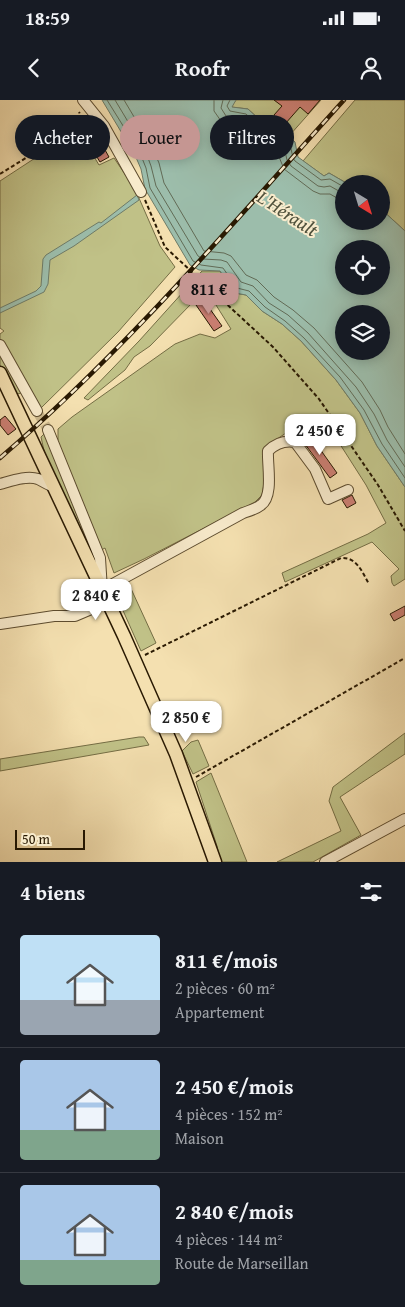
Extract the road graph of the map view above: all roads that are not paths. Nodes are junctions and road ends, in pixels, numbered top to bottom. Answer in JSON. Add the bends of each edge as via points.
{"nodes":[{"id":1,"x":81,"y":104,"type":"edge"},
{"id":2,"x":141,"y":192,"type":"road end"},
{"id":3,"x":0,"y":345,"type":"edge"},
{"id":4,"x":0,"y":373,"type":"edge"},
{"id":5,"x":37,"y":411,"type":"tunnel mouth"},
{"id":6,"x":48,"y":430,"type":"tunnel mouth"},
{"id":7,"x":0,"y":484,"type":"edge"},
{"id":8,"x":53,"y":486,"type":"junction"},
{"id":9,"x":348,"y":490,"type":"dead end"},
{"id":10,"x":102,"y":590,"type":"junction"},
{"id":11,"x":108,"y":602,"type":"junction"},
{"id":12,"x":0,"y":624,"type":"edge"},
{"id":13,"x":405,"y":820,"type":"edge"},
{"id":14,"x":215,"y":862,"type":"edge"},
{"id":15,"x":325,"y":862,"type":"edge"}],
"edges":[{"from":1,"to":2,"type":"street","via":[[104,126]]},
{"from":3,"to":5,"type":"street"},
{"from":4,"to":8,"type":"main road"},
{"from":6,"to":10,"type":"street","via":[[100,558]]},
{"from":7,"to":8,"type":"street","via":[[31,477]]},
{"from":8,"to":10,"type":"main road"},
{"from":9,"to":10,"type":"street","via":[[328,499],[316,469],[295,442],[274,444],[268,451],[269,484],[263,505]]},
{"from":10,"to":11,"type":"main road"},
{"from":11,"to":12,"type":"street","via":[[75,616]]},
{"from":11,"to":14,"type":"main road","via":[[176,754]]},
{"from":13,"to":15,"type":"street"}]}
